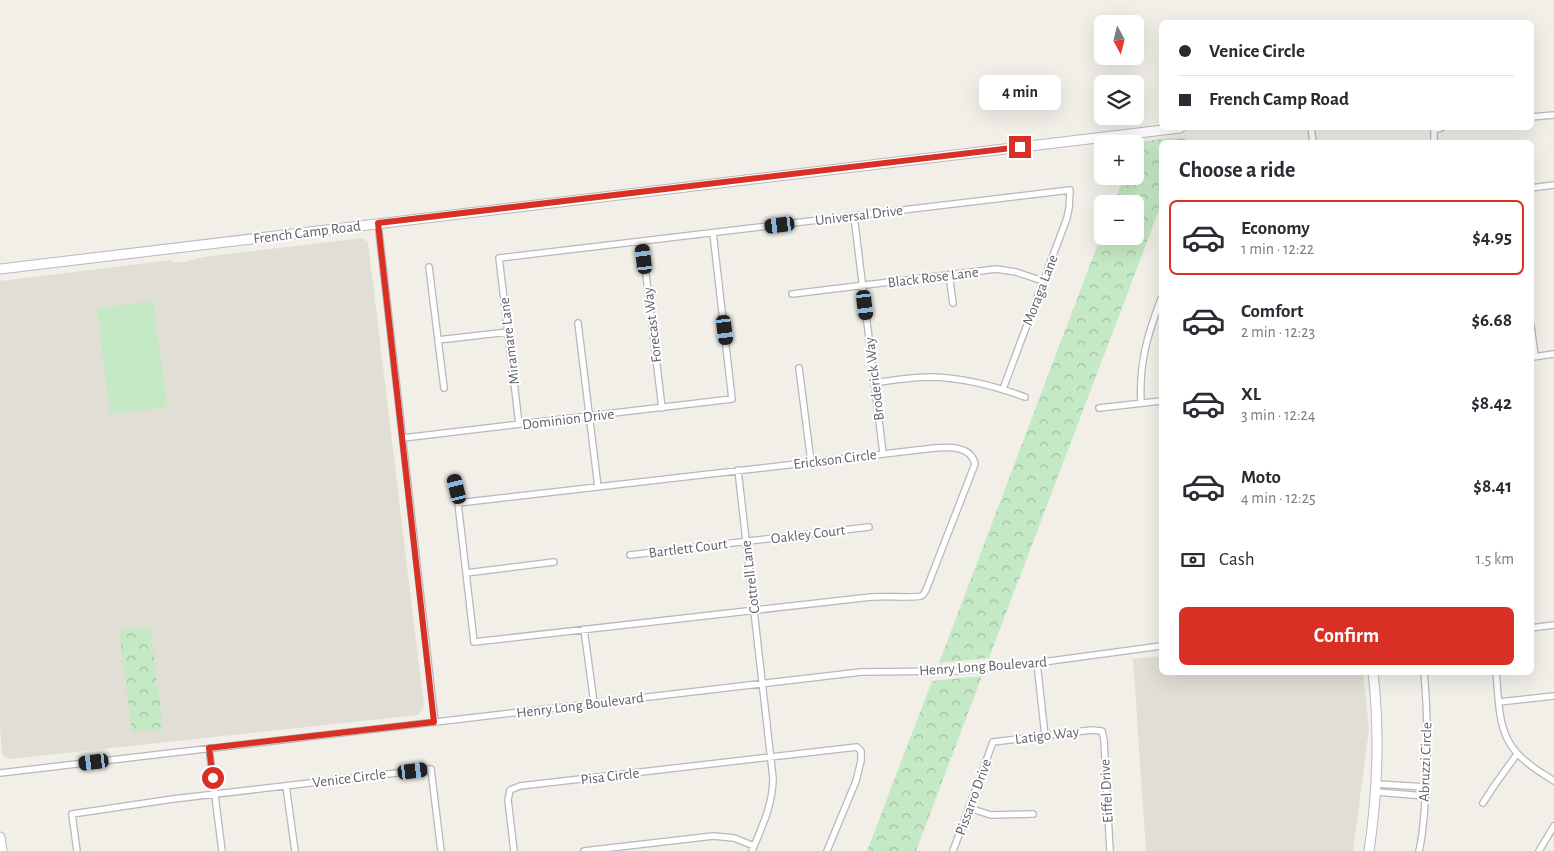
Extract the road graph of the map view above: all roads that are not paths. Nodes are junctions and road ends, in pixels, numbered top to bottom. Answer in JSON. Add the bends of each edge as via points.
{"nodes":[{"id":1,"x":1554,"y":115,"type":"edge"},
{"id":2,"x":1534,"y":117,"type":"edge"},
{"id":3,"x":1163,"y":130,"type":"edge"},
{"id":4,"x":1554,"y":185,"type":"edge"},
{"id":5,"x":1534,"y":188,"type":"edge"},
{"id":6,"x":1070,"y":190,"type":"joint"},
{"id":7,"x":854,"y":216,"type":"junction"},
{"id":8,"x":378,"y":223,"type":"junction"},
{"id":9,"x":713,"y":233,"type":"junction"},
{"id":10,"x":642,"y":242,"type":"junction"},
{"id":11,"x":499,"y":258,"type":"joint"},
{"id":12,"x":430,"y":267,"type":"dead end"},
{"id":13,"x":0,"y":269,"type":"edge"},
{"id":14,"x":950,"y":275,"type":"junction"},
{"id":15,"x":1043,"y":282,"type":"junction"},
{"id":16,"x":863,"y":285,"type":"junction"},
{"id":17,"x":792,"y":294,"type":"dead end"},
{"id":18,"x":953,"y":303,"type":"dead end"},
{"id":19,"x":1159,"y":305,"type":"edge"},
{"id":20,"x":578,"y":323,"type":"dead end"},
{"id":21,"x":508,"y":332,"type":"junction"},
{"id":22,"x":438,"y":340,"type":"junction"},
{"id":23,"x":1554,"y":354,"type":"edge"},
{"id":24,"x":1534,"y":357,"type":"edge"},
{"id":25,"x":799,"y":368,"type":"dead end"},
{"id":26,"x":874,"y":382,"type":"junction"},
{"id":27,"x":444,"y":388,"type":"dead end"},
{"id":28,"x":1003,"y":389,"type":"junction"},
{"id":29,"x":1025,"y":397,"type":"dead end"},
{"id":30,"x":1159,"y":401,"type":"edge"},
{"id":31,"x":1141,"y":403,"type":"junction"},
{"id":32,"x":662,"y":408,"type":"junction"},
{"id":33,"x":1099,"y":408,"type":"dead end"},
{"id":34,"x":590,"y":416,"type":"junction"},
{"id":35,"x":520,"y":424,"type":"junction"},
{"id":36,"x":403,"y":438,"type":"junction"},
{"id":37,"x":883,"y":453,"type":"junction"},
{"id":38,"x":811,"y":462,"type":"junction"},
{"id":39,"x":738,"y":470,"type":"junction"},
{"id":40,"x":454,"y":478,"type":"dead end"},
{"id":41,"x":598,"y":487,"type":"junction"},
{"id":42,"x":458,"y":503,"type":"junction"},
{"id":43,"x":870,"y":527,"type":"dead end"},
{"id":44,"x":746,"y":541,"type":"junction"},
{"id":45,"x":630,"y":555,"type":"dead end"},
{"id":46,"x":554,"y":562,"type":"dead end"},
{"id":47,"x":466,"y":573,"type":"junction"},
{"id":48,"x":754,"y":611,"type":"junction"},
{"id":49,"x":1554,"y":625,"type":"edge"},
{"id":50,"x":1534,"y":628,"type":"edge"},
{"id":51,"x":584,"y":629,"type":"junction"},
{"id":52,"x":1159,"y":646,"type":"edge"},
{"id":53,"x":1037,"y":663,"type":"junction"},
{"id":54,"x":1373,"y":675,"type":"edge"},
{"id":55,"x":1424,"y":675,"type":"edge"},
{"id":56,"x":1496,"y":675,"type":"edge"},
{"id":57,"x":763,"y":683,"type":"junction"},
{"id":58,"x":1554,"y":696,"type":"edge"},
{"id":59,"x":1499,"y":702,"type":"junction"},
{"id":60,"x":594,"y":703,"type":"junction"},
{"id":61,"x":434,"y":722,"type":"junction"},
{"id":62,"x":1102,"y":731,"type":"joint"},
{"id":63,"x":1045,"y":736,"type":"junction"},
{"id":64,"x":993,"y":742,"type":"joint"},
{"id":65,"x":209,"y":748,"type":"junction"},
{"id":66,"x":1517,"y":754,"type":"junction"},
{"id":67,"x":771,"y":757,"type":"junction"},
{"id":68,"x":0,"y":773,"type":"edge"},
{"id":69,"x":1554,"y":781,"type":"edge"},
{"id":70,"x":286,"y":786,"type":"junction"},
{"id":71,"x":1426,"y":787,"type":"junction"},
{"id":72,"x":1377,"y":788,"type":"junction"},
{"id":73,"x":214,"y":794,"type":"junction"},
{"id":74,"x":1425,"y":796,"type":"junction"},
{"id":75,"x":1483,"y":803,"type":"dead end"},
{"id":76,"x":969,"y":808,"type":"junction"},
{"id":77,"x":1033,"y":814,"type":"dead end"},
{"id":78,"x":1554,"y":826,"type":"edge"},
{"id":79,"x":0,"y":837,"type":"edge"},
{"id":80,"x":753,"y":848,"type":"edge"},
{"id":81,"x":2,"y":851,"type":"edge"},
{"id":82,"x":77,"y":851,"type":"edge"},
{"id":83,"x":222,"y":851,"type":"edge"},
{"id":84,"x":295,"y":851,"type":"edge"},
{"id":85,"x":441,"y":851,"type":"edge"},
{"id":86,"x":514,"y":851,"type":"edge"},
{"id":87,"x":584,"y":851,"type":"edge"},
{"id":88,"x":828,"y":851,"type":"edge"},
{"id":89,"x":953,"y":851,"type":"edge"},
{"id":90,"x":1110,"y":851,"type":"edge"},
{"id":91,"x":1369,"y":851,"type":"edge"},
{"id":92,"x":1419,"y":851,"type":"edge"},
{"id":93,"x":1539,"y":851,"type":"edge"}],
"edges":[{"from":1,"to":2,"type":"street"},
{"from":3,"to":8,"type":"street","name":"French Camp Road"},
{"from":4,"to":5,"type":"street"},
{"from":6,"to":7,"type":"street","name":"Universal Drive"},
{"from":6,"to":15,"type":"street","name":"Moraga Lane","via":[[1067,218]]},
{"from":7,"to":9,"type":"street","name":"Universal Drive"},
{"from":7,"to":16,"type":"street","name":"Broderick Way"},
{"from":8,"to":13,"type":"street","name":"French Camp Road"},
{"from":8,"to":36,"type":"street"},
{"from":9,"to":10,"type":"street","name":"Universal Drive"},
{"from":9,"to":32,"type":"street","name":"Dominion Drive","via":[[732,399]]},
{"from":10,"to":11,"type":"street","name":"Universal Drive"},
{"from":10,"to":32,"type":"street","name":"Forecast Way"},
{"from":11,"to":21,"type":"street","name":"Miramare Lane"},
{"from":12,"to":22,"type":"street"},
{"from":14,"to":15,"type":"street","name":"Black Rose Lane","via":[[996,269]]},
{"from":14,"to":16,"type":"street","name":"Black Rose Lane"},
{"from":14,"to":18,"type":"street"},
{"from":15,"to":28,"type":"street","name":"Moraga Lane"},
{"from":16,"to":17,"type":"street","name":"Black Rose Lane"},
{"from":16,"to":26,"type":"street","name":"Broderick Way"},
{"from":19,"to":31,"type":"street","via":[[1144,352]]},
{"from":20,"to":34,"type":"street"},
{"from":21,"to":22,"type":"street"},
{"from":21,"to":35,"type":"street","name":"Miramare Lane"},
{"from":22,"to":27,"type":"street"},
{"from":23,"to":24,"type":"street"},
{"from":25,"to":38,"type":"street"},
{"from":26,"to":28,"type":"street","via":[[942,378]]},
{"from":26,"to":37,"type":"street","name":"Broderick Way"},
{"from":28,"to":29,"type":"street"},
{"from":30,"to":31,"type":"street"},
{"from":31,"to":33,"type":"street"},
{"from":32,"to":34,"type":"street","name":"Dominion Drive"},
{"from":34,"to":35,"type":"street","name":"Dominion Drive"},
{"from":34,"to":41,"type":"street"},
{"from":35,"to":36,"type":"street","name":"Dominion Drive"},
{"from":36,"to":61,"type":"street"},
{"from":37,"to":38,"type":"street","name":"Erickson Circle"},
{"from":37,"to":48,"type":"street","name":"Erickson Circle","via":[[947,447],[966,451],[974,458],[974,469],[922,596],[871,597]]},
{"from":38,"to":39,"type":"street","name":"Erickson Circle"},
{"from":39,"to":41,"type":"street","name":"Erickson Circle"},
{"from":39,"to":44,"type":"street","name":"Cottrell Lane"},
{"from":40,"to":42,"type":"street"},
{"from":41,"to":42,"type":"street","name":"Erickson Circle"},
{"from":42,"to":47,"type":"street","name":"Erickson Circle"},
{"from":43,"to":44,"type":"street","name":"Oakley Court"},
{"from":44,"to":45,"type":"street","name":"Bartlett Court"},
{"from":44,"to":48,"type":"street","name":"Cottrell Lane"},
{"from":46,"to":47,"type":"street"},
{"from":47,"to":51,"type":"street","name":"Erickson Circle","via":[[474,642]]},
{"from":48,"to":51,"type":"street","name":"Erickson Circle"},
{"from":48,"to":57,"type":"street","name":"Cottrell Lane"},
{"from":49,"to":50,"type":"street"},
{"from":51,"to":60,"type":"street"},
{"from":52,"to":53,"type":"street","name":"Henry Long Boulevard"},
{"from":53,"to":57,"type":"street","name":"Henry Long Boulevard","via":[[940,672],[861,672]]},
{"from":53,"to":63,"type":"street"},
{"from":54,"to":72,"type":"street","via":[[1378,736]]},
{"from":55,"to":71,"type":"street","name":"Abruzzi Circle"},
{"from":56,"to":59,"type":"street"},
{"from":57,"to":60,"type":"street","name":"Henry Long Boulevard"},
{"from":57,"to":67,"type":"street"},
{"from":58,"to":59,"type":"street"},
{"from":59,"to":66,"type":"street","via":[[1502,728]]},
{"from":60,"to":61,"type":"street","name":"Henry Long Boulevard"},
{"from":61,"to":65,"type":"street","name":"Henry Long Boulevard"},
{"from":62,"to":63,"type":"street","name":"Latigo Way"},
{"from":62,"to":90,"type":"street","name":"Eiffel Drive"},
{"from":63,"to":64,"type":"street","name":"Latigo Way"},
{"from":64,"to":76,"type":"street","name":"Pissarro Drive"},
{"from":65,"to":68,"type":"street","name":"Henry Long Boulevard"},
{"from":65,"to":73,"type":"street"},
{"from":66,"to":69,"type":"street"},
{"from":66,"to":75,"type":"street"},
{"from":67,"to":80,"type":"street","via":[[772,798]]},
{"from":67,"to":86,"type":"street","name":"Pisa Circle","via":[[520,786],[510,790],[508,800]]},
{"from":67,"to":88,"type":"street","name":"Pisa Circle","via":[[858,747],[861,751],[860,770]]},
{"from":70,"to":73,"type":"street","name":"Venice Circle"},
{"from":70,"to":84,"type":"street"},
{"from":70,"to":85,"type":"street","name":"Venice Circle","via":[[431,769]]},
{"from":71,"to":72,"type":"street"},
{"from":71,"to":74,"type":"street","name":"Abruzzi Circle"},
{"from":72,"to":74,"type":"street"},
{"from":72,"to":91,"type":"street"},
{"from":73,"to":82,"type":"street","name":"Venice Circle","via":[[72,814]]},
{"from":73,"to":83,"type":"street"},
{"from":74,"to":92,"type":"street","name":"Abruzzi Circle"},
{"from":76,"to":77,"type":"street","via":[[991,815]]},
{"from":76,"to":89,"type":"street","name":"Pissarro Drive"},
{"from":78,"to":93,"type":"street"},
{"from":79,"to":81,"type":"street"},
{"from":80,"to":87,"type":"street","via":[[734,838],[713,836]]}]}
